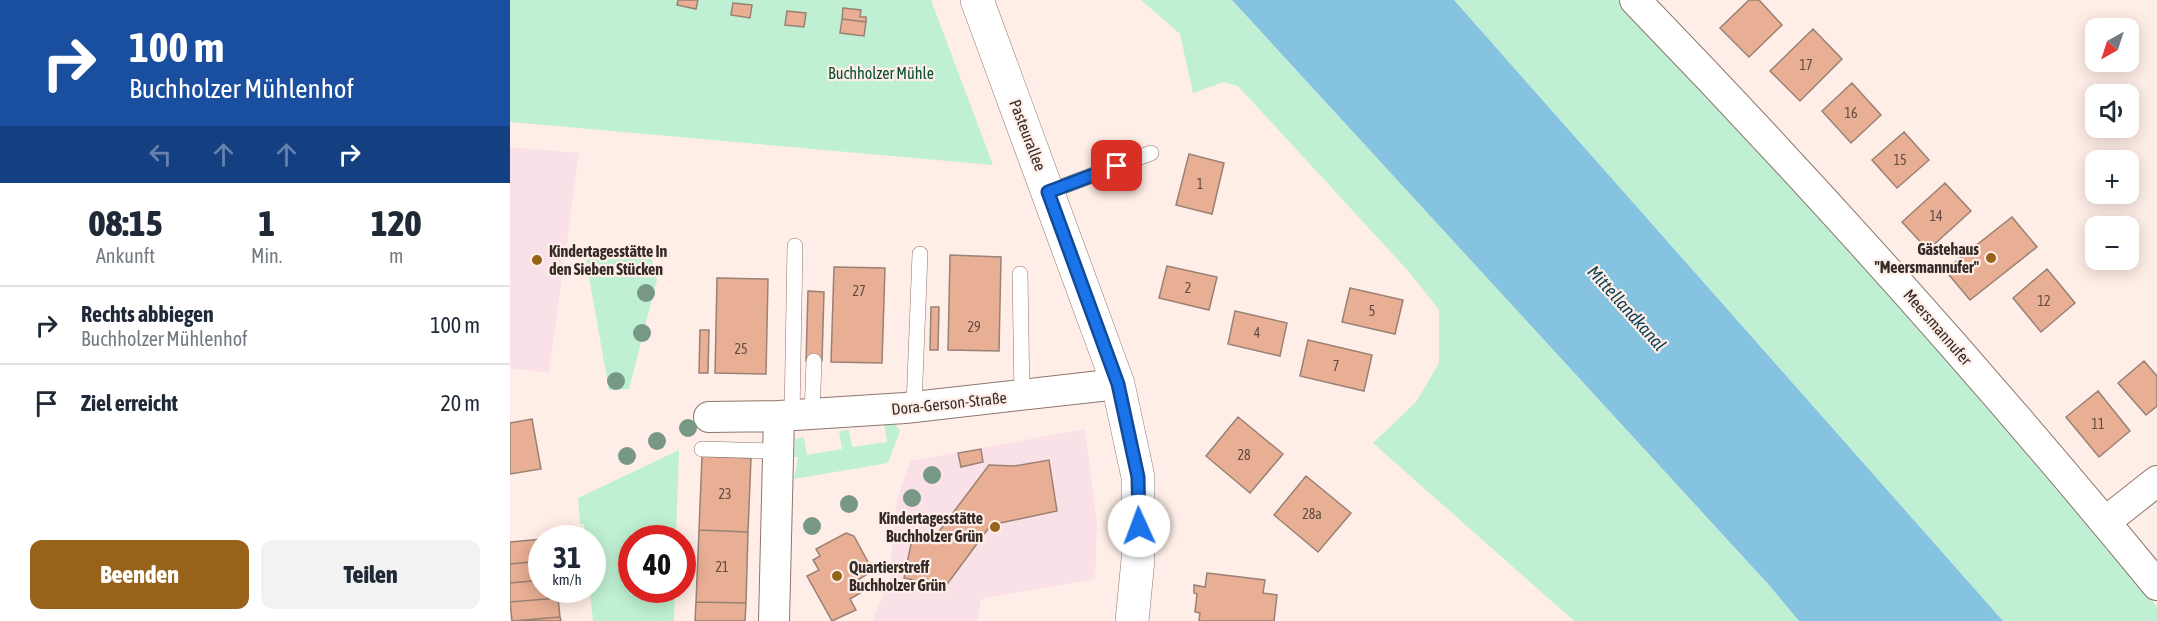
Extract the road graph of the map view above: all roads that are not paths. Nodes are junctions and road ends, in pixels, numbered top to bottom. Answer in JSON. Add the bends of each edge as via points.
{"nodes":[{"id":1,"x":977,"y":0,"type":"edge"},
{"id":2,"x":1635,"y":0,"type":"edge"},
{"id":3,"x":1150,"y":153,"type":"dead end"},
{"id":4,"x":1048,"y":192,"type":"junction"},
{"id":5,"x":795,"y":246,"type":"dead end"},
{"id":6,"x":920,"y":254,"type":"dead end"},
{"id":7,"x":1020,"y":274,"type":"dead end"},
{"id":8,"x":814,"y":361,"type":"dead end"},
{"id":9,"x":1118,"y":384,"type":"junction"},
{"id":10,"x":1022,"y":395,"type":"junction"},
{"id":11,"x":914,"y":406,"type":"junction"},
{"id":12,"x":794,"y":416,"type":"junction"},
{"id":13,"x":709,"y":417,"type":"dead end"},
{"id":14,"x":702,"y":449,"type":"dead end"},
{"id":15,"x":778,"y":451,"type":"junction"},
{"id":16,"x":2157,"y":481,"type":"edge"},
{"id":17,"x":2105,"y":522,"type":"junction"},
{"id":18,"x":2157,"y":585,"type":"edge"},
{"id":19,"x":774,"y":621,"type":"edge"},
{"id":20,"x":1132,"y":621,"type":"edge"}],
"edges":[{"from":1,"to":4,"type":"street","name":"Pasteurallee"},
{"from":2,"to":17,"type":"street","name":"Meersmannufer","via":[[1764,133],[1944,332]]},
{"from":3,"to":4,"type":"lane"},
{"from":4,"to":9,"type":"street","name":"Pasteurallee"},
{"from":5,"to":12,"type":"lane"},
{"from":6,"to":11,"type":"lane"},
{"from":7,"to":10,"type":"lane"},
{"from":8,"to":12,"type":"lane"},
{"from":9,"to":10,"type":"street","name":"Dora-Gerson-Straße"},
{"from":9,"to":20,"type":"street","name":"Pasteurallee","via":[[1138,477]]},
{"from":10,"to":11,"type":"street","name":"Dora-Gerson-Straße"},
{"from":11,"to":12,"type":"street","name":"Dora-Gerson-Straße"},
{"from":12,"to":13,"type":"street","name":"Dora-Gerson-Straße"},
{"from":12,"to":15,"type":"street"},
{"from":14,"to":15,"type":"lane"},
{"from":15,"to":19,"type":"street"},
{"from":16,"to":17,"type":"street"},
{"from":17,"to":18,"type":"street","name":"Meersmannufer"}]}
